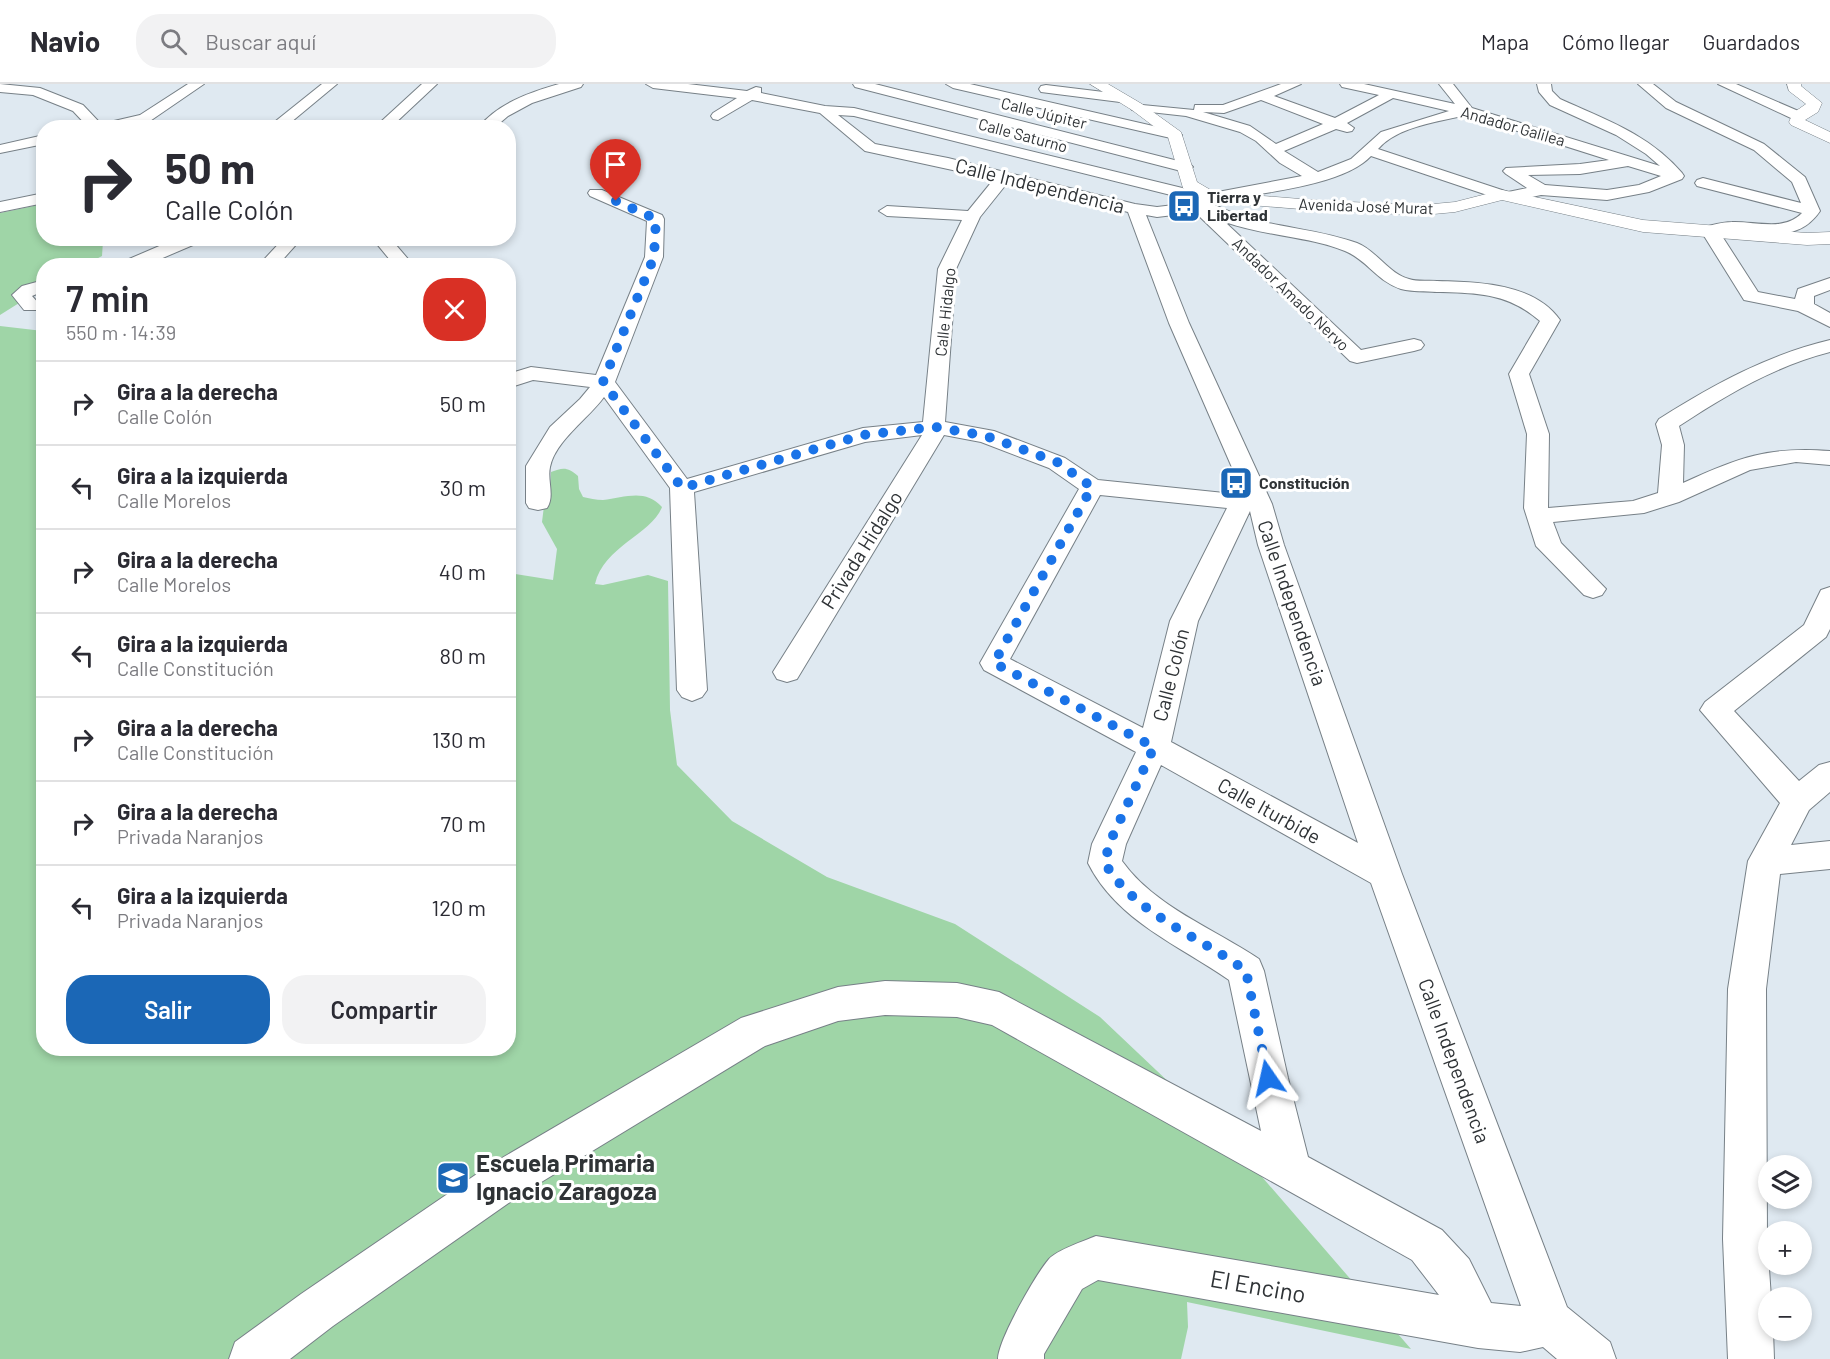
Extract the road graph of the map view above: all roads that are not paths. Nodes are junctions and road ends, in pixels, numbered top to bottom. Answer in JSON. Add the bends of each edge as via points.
{"nodes":[{"id":1,"x":4,"y":84,"type":"edge"},
{"id":2,"x":173,"y":84,"type":"edge"},
{"id":3,"x":330,"y":84,"type":"edge"},
{"id":4,"x":430,"y":84,"type":"edge"},
{"id":5,"x":576,"y":84,"type":"edge"},
{"id":6,"x":652,"y":84,"type":"edge"},
{"id":7,"x":770,"y":84,"type":"edge"},
{"id":8,"x":860,"y":84,"type":"edge"},
{"id":9,"x":952,"y":84,"type":"edge"},
{"id":10,"x":1294,"y":84,"type":"edge"},
{"id":11,"x":1347,"y":84,"type":"edge"},
{"id":12,"x":1446,"y":84,"type":"edge"},
{"id":13,"x":1544,"y":84,"type":"edge"},
{"id":14,"x":1646,"y":84,"type":"edge"},
{"id":15,"x":1725,"y":84,"type":"edge"},
{"id":16,"x":1794,"y":84,"type":"edge"},
{"id":17,"x":0,"y":87,"type":"edge"},
{"id":18,"x":1036,"y":87,"type":"dead end"},
{"id":19,"x":191,"y":88,"type":"edge"},
{"id":20,"x":1108,"y":91,"type":"edge"},
{"id":21,"x":1391,"y":94,"type":"junction"},
{"id":22,"x":749,"y":95,"type":"junction"},
{"id":23,"x":1259,"y":95,"type":"junction"},
{"id":24,"x":1137,"y":107,"type":"junction"},
{"id":25,"x":825,"y":110,"type":"junction"},
{"id":26,"x":1467,"y":111,"type":"junction"},
{"id":27,"x":718,"y":116,"type":"dead end"},
{"id":28,"x":1798,"y":116,"type":"junction"},
{"id":29,"x":89,"y":120,"type":"edge"},
{"id":30,"x":137,"y":120,"type":"edge"},
{"id":31,"x":284,"y":120,"type":"edge"},
{"id":32,"x":390,"y":120,"type":"edge"},
{"id":33,"x":492,"y":120,"type":"edge"},
{"id":34,"x":1113,"y":122,"type":"junction"},
{"id":35,"x":1335,"y":124,"type":"junction"},
{"id":36,"x":1175,"y":135,"type":"junction"},
{"id":37,"x":1830,"y":138,"type":"edge"},
{"id":38,"x":1074,"y":139,"type":"junction"},
{"id":39,"x":1369,"y":139,"type":"junction"},
{"id":40,"x":36,"y":141,"type":"edge"},
{"id":41,"x":0,"y":149,"type":"edge"},
{"id":42,"x":1273,"y":150,"type":"junction"},
{"id":43,"x":1629,"y":161,"type":"junction"},
{"id":44,"x":1185,"y":167,"type":"junction"},
{"id":45,"x":1676,"y":176,"type":"junction"},
{"id":46,"x":1004,"y":177,"type":"junction"},
{"id":47,"x":1314,"y":177,"type":"junction"},
{"id":48,"x":1703,"y":183,"type":"dead end"},
{"id":49,"x":1541,"y":190,"type":"junction"},
{"id":50,"x":596,"y":193,"type":"dead end"},
{"id":51,"x":1508,"y":195,"type":"junction"},
{"id":52,"x":36,"y":200,"type":"edge"},
{"id":53,"x":1207,"y":202,"type":"junction"},
{"id":54,"x":0,"y":207,"type":"edge"},
{"id":55,"x":1135,"y":209,"type":"junction"},
{"id":56,"x":886,"y":211,"type":"dead end"},
{"id":57,"x":1812,"y":211,"type":"junction"},
{"id":58,"x":972,"y":216,"type":"junction"},
{"id":59,"x":1710,"y":231,"type":"junction"},
{"id":60,"x":1830,"y":238,"type":"edge"},
{"id":61,"x":175,"y":246,"type":"edge"},
{"id":62,"x":286,"y":246,"type":"edge"},
{"id":63,"x":387,"y":246,"type":"edge"},
{"id":64,"x":147,"y":258,"type":"edge"},
{"id":65,"x":275,"y":258,"type":"edge"},
{"id":66,"x":398,"y":258,"type":"edge"},
{"id":67,"x":1830,"y":284,"type":"edge"},
{"id":68,"x":36,"y":288,"type":"edge"},
{"id":69,"x":31,"y":306,"type":"dead end"},
{"id":70,"x":1804,"y":306,"type":"junction"},
{"id":71,"x":1830,"y":321,"type":"edge"},
{"id":72,"x":1414,"y":345,"type":"dead end"},
{"id":73,"x":1830,"y":346,"type":"edge"},
{"id":74,"x":516,"y":379,"type":"edge"},
{"id":75,"x":603,"y":382,"type":"junction"},
{"id":76,"x":935,"y":427,"type":"junction"},
{"id":77,"x":1830,"y":458,"type":"edge"},
{"id":78,"x":1092,"y":487,"type":"junction"},
{"id":79,"x":682,"y":488,"type":"junction"},
{"id":80,"x":1670,"y":497,"type":"junction"},
{"id":81,"x":538,"y":503,"type":"dead end"},
{"id":82,"x":1251,"y":503,"type":"junction"},
{"id":83,"x":1539,"y":516,"type":"junction"},
{"id":84,"x":1593,"y":589,"type":"dead end"},
{"id":85,"x":1830,"y":596,"type":"edge"},
{"id":86,"x":787,"y":672,"type":"dead end"},
{"id":87,"x":692,"y":690,"type":"dead end"},
{"id":88,"x":1154,"y":747,"type":"junction"},
{"id":89,"x":1830,"y":774,"type":"edge"},
{"id":90,"x":1798,"y":801,"type":"junction"},
{"id":91,"x":1830,"y":855,"type":"edge"},
{"id":92,"x":1765,"y":861,"type":"junction"},
{"id":93,"x":1384,"y":874,"type":"junction"},
{"id":94,"x":1291,"y":1170,"type":"junction"},
{"id":95,"x":1550,"y":1323,"type":"junction"},
{"id":96,"x":1478,"y":1325,"type":"junction"},
{"id":97,"x":252,"y":1359,"type":"edge"},
{"id":98,"x":1020,"y":1359,"type":"edge"},
{"id":99,"x":1593,"y":1359,"type":"edge"},
{"id":100,"x":1751,"y":1359,"type":"edge"}],
"edges":[{"from":1,"to":17,"type":"street"},
{"from":2,"to":19,"type":"street"},
{"from":3,"to":31,"type":"street"},
{"from":4,"to":32,"type":"street"},
{"from":5,"to":33,"type":"street","via":[[558,88]]},
{"from":6,"to":22,"type":"street"},
{"from":7,"to":22,"type":"street"},
{"from":8,"to":38,"type":"street","name":"Calle Júpiter"},
{"from":9,"to":34,"type":"street"},
{"from":10,"to":23,"type":"street"},
{"from":11,"to":21,"type":"street","name":"Andador Galilea"},
{"from":12,"to":26,"type":"street"},
{"from":13,"to":45,"type":"street","via":[[1555,102],[1644,144]]},
{"from":14,"to":57,"type":"street","via":[[1671,105],[1759,147],[1799,180]]},
{"from":15,"to":28,"type":"street"},
{"from":16,"to":28,"type":"street","via":[[1814,103],[1813,109]]},
{"from":17,"to":29,"type":"street","via":[[35,92],[78,108]]},
{"from":18,"to":20,"type":"street"},
{"from":19,"to":30,"type":"street"},
{"from":20,"to":23,"type":"street","via":[[1210,110]]},
{"from":20,"to":24,"type":"street"},
{"from":21,"to":26,"type":"street","name":"Andador Galilea"},
{"from":21,"to":35,"type":"street"},
{"from":22,"to":25,"type":"street"},
{"from":22,"to":27,"type":"street"},
{"from":23,"to":35,"type":"street"},
{"from":24,"to":36,"type":"street"},
{"from":24,"to":42,"type":"street","via":[[1216,119],[1262,138]]},
{"from":25,"to":46,"type":"street","name":"Calle Independencia","via":[[870,148]]},
{"from":25,"to":53,"type":"street","name":"Calle Saturno","via":[[905,123]]},
{"from":26,"to":39,"type":"street"},
{"from":26,"to":43,"type":"street","name":"Andador Galilea"},
{"from":28,"to":37,"type":"street","via":[[1797,122]]},
{"from":34,"to":36,"type":"street"},
{"from":34,"to":38,"type":"street"},
{"from":35,"to":39,"type":"street"},
{"from":35,"to":42,"type":"street"},
{"from":36,"to":44,"type":"street","name":"Avenida José Murat"},
{"from":38,"to":44,"type":"street","name":"Calle Júpiter"},
{"from":39,"to":47,"type":"street","via":[[1356,162]]},
{"from":39,"to":51,"type":"street"},
{"from":40,"to":41,"type":"street"},
{"from":42,"to":47,"type":"street"},
{"from":43,"to":45,"type":"street","name":"Andador Galilea"},
{"from":43,"to":49,"type":"street","via":[[1580,169],[1511,171]]},
{"from":44,"to":53,"type":"street","name":"Avenida José Murat","via":[[1189,184]]},
{"from":45,"to":49,"type":"street","via":[[1643,189],[1607,195]]},
{"from":46,"to":55,"type":"street","name":"Calle Independencia"},
{"from":46,"to":58,"type":"street","name":"Calle Hidalgo"},
{"from":47,"to":53,"type":"street"},
{"from":48,"to":57,"type":"street"},
{"from":49,"to":51,"type":"street"},
{"from":50,"to":75,"type":"street","via":[[656,219],[654,257]]},
{"from":51,"to":53,"type":"street","name":"Avenida José Murat","via":[[1423,210]]},
{"from":51,"to":59,"type":"street","name":"Avenida José Murat","via":[[1643,226]]},
{"from":52,"to":54,"type":"street"},
{"from":53,"to":55,"type":"street","via":[[1158,212]]},
{"from":53,"to":72,"type":"street","name":"Andador Amado Nervo","via":[[1357,357]]},
{"from":53,"to":83,"type":"street","via":[[1223,215],[1352,247],[1371,257],[1391,278],[1408,285],[1491,291],[1527,301],[1550,320],[1519,374],[1538,434]]},
{"from":55,"to":82,"type":"street","name":"Calle Independencia"},
{"from":56,"to":58,"type":"street"},
{"from":57,"to":59,"type":"street","via":[[1801,224],[1792,226],[1720,227]]},
{"from":58,"to":76,"type":"street","name":"Calle Hidalgo","via":[[947,269]]},
{"from":59,"to":60,"type":"street","name":"Avenida José Murat"},
{"from":59,"to":70,"type":"street","via":[[1751,296]]},
{"from":61,"to":64,"type":"street"},
{"from":62,"to":65,"type":"street"},
{"from":63,"to":66,"type":"street"},
{"from":67,"to":70,"type":"street","via":[[1805,292]]},
{"from":68,"to":69,"type":"street","via":[[21,295]]},
{"from":70,"to":71,"type":"street"},
{"from":73,"to":80,"type":"street","via":[[1800,352],[1713,393],[1667,424],[1673,445]]},
{"from":74,"to":75,"type":"street","via":[[531,373]]},
{"from":75,"to":79,"type":"street"},
{"from":75,"to":81,"type":"street","via":[[588,404],[558,432],[538,466]]},
{"from":76,"to":78,"type":"street","via":[[986,436],[1057,462]]},
{"from":76,"to":79,"type":"street","via":[[863,435]]},
{"from":76,"to":86,"type":"street","name":"Privada Hidalgo","via":[[933,437]]},
{"from":77,"to":80,"type":"street","via":[[1796,455],[1744,464]]},
{"from":78,"to":82,"type":"street"},
{"from":78,"to":88,"type":"street","name":"Calle Iturbide","via":[[994,663]]},
{"from":79,"to":87,"type":"street"},
{"from":80,"to":83,"type":"street","via":[[1635,508]]},
{"from":82,"to":88,"type":"street","name":"Calle Colón","via":[[1184,621]]},
{"from":82,"to":93,"type":"street","name":"Calle Independencia","via":[[1271,545]]},
{"from":83,"to":84,"type":"street","via":[[1550,546]]},
{"from":85,"to":90,"type":"street","via":[[1816,630],[1715,710]]},
{"from":88,"to":93,"type":"street","name":"Calle Iturbide"},
{"from":88,"to":94,"type":"street","name":"Calle Colón","via":[[1109,844],[1105,863],[1114,879],[1139,903],[1246,971]]},
{"from":89,"to":90,"type":"street"},
{"from":90,"to":92,"type":"street"},
{"from":91,"to":92,"type":"street"},
{"from":92,"to":100,"type":"street","via":[[1747,989],[1745,1239]]},
{"from":93,"to":95,"type":"street","name":"Calle Independencia"},
{"from":94,"to":96,"type":"street","via":[[1427,1245],[1453,1275]]},
{"from":94,"to":97,"type":"street","via":[[999,1009],[957,1000],[885,998],[838,1004],[754,1031],[505,1180]]},
{"from":95,"to":96,"type":"street","name":"El Encino","via":[[1520,1329]]},
{"from":95,"to":99,"type":"street","name":"Calle Independencia"},
{"from":96,"to":98,"type":"street","name":"El Encino","via":[[1096,1258],[1066,1273],[1021,1348]]}]}
